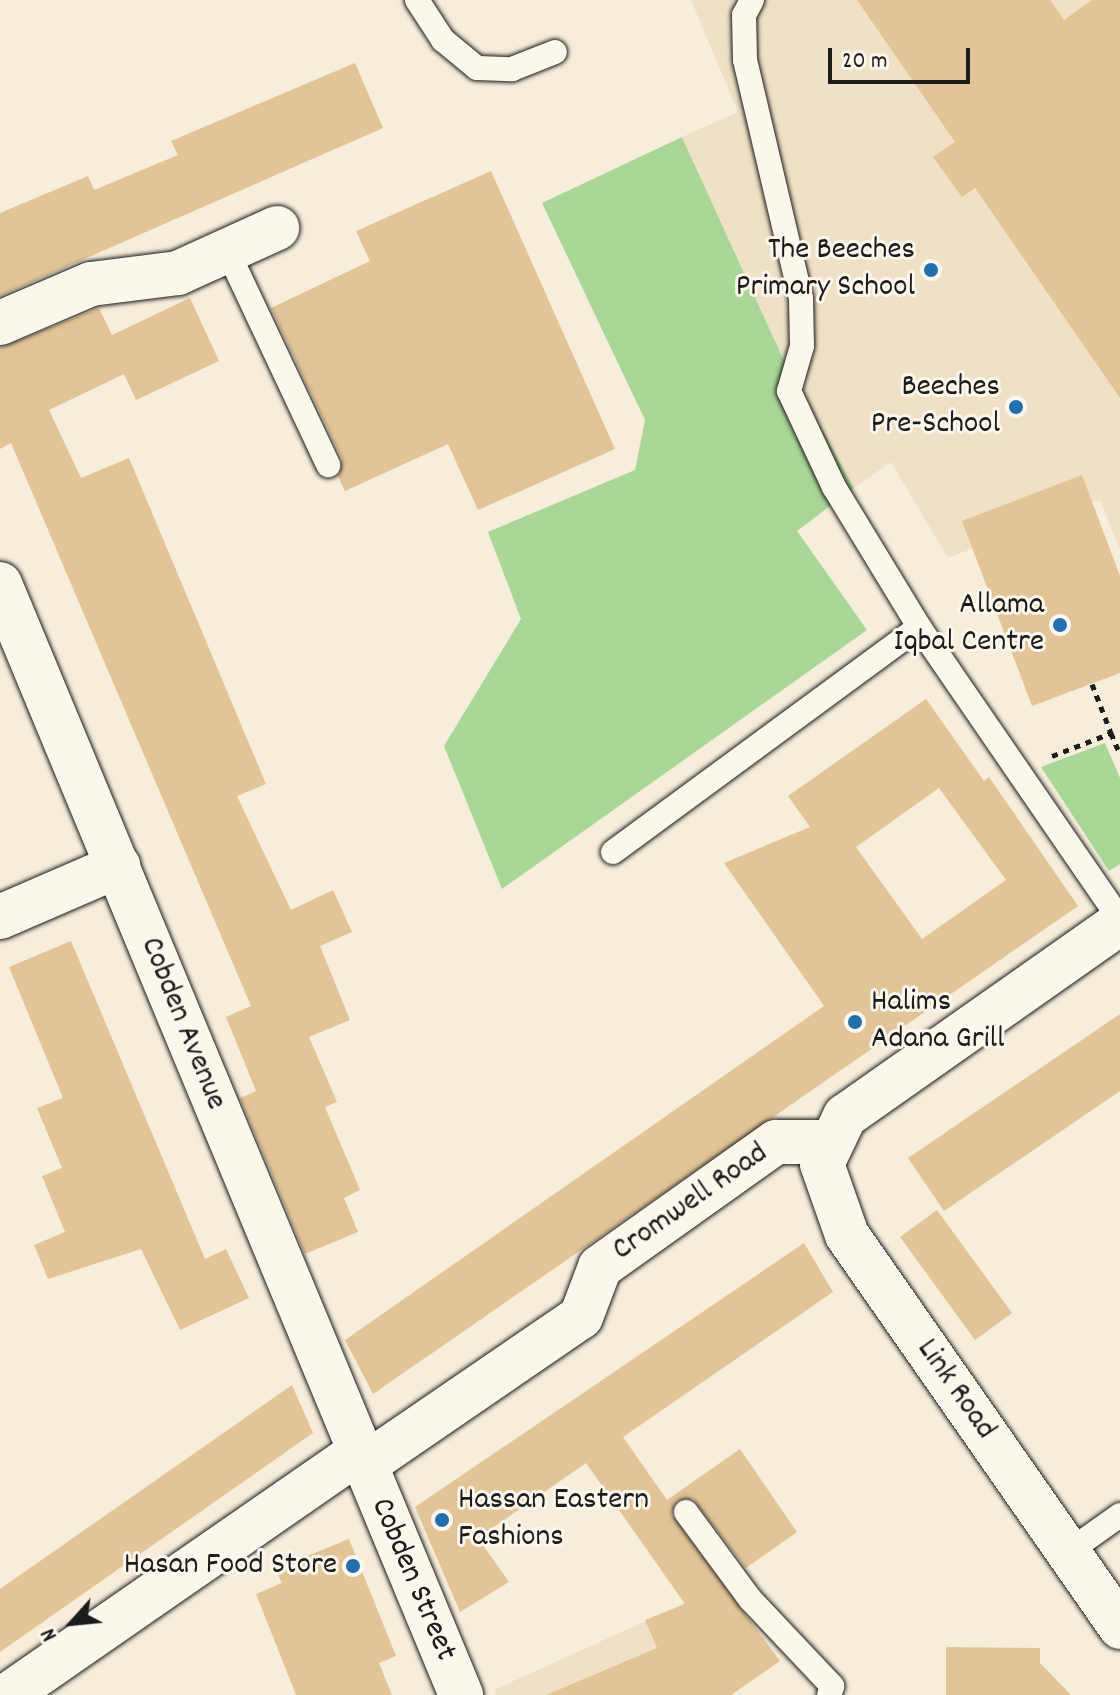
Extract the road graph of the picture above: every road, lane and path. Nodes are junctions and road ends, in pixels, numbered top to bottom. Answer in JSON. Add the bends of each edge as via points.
{"nodes":[{"id":1,"x":417,"y":0,"type":"edge"},
{"id":2,"x":752,"y":0,"type":"edge"},
{"id":3,"x":555,"y":52,"type":"dead end"},
{"id":4,"x":277,"y":228,"type":"dead end"},
{"id":5,"x":227,"y":250,"type":"junction"},
{"id":6,"x":0,"y":323,"type":"edge"},
{"id":7,"x":328,"y":465,"type":"dead end"},
{"id":8,"x":0,"y":584,"type":"edge"},
{"id":9,"x":919,"y":627,"type":"junction"},
{"id":10,"x":1092,"y":684,"type":"dead end"},
{"id":11,"x":1111,"y":733,"type":"junction"},
{"id":12,"x":1120,"y":754,"type":"edge"},
{"id":13,"x":1018,"y":769,"type":"junction"},
{"id":14,"x":613,"y":852,"type":"dead end"},
{"id":15,"x":118,"y":866,"type":"junction"},
{"id":16,"x":0,"y":917,"type":"edge"},
{"id":17,"x":1120,"y":921,"type":"edge"},
{"id":18,"x":830,"y":1142,"type":"junction"},
{"id":19,"x":360,"y":1459,"type":"junction"},
{"id":20,"x":686,"y":1512,"type":"dead end"},
{"id":21,"x":1120,"y":1515,"type":"edge"},
{"id":22,"x":1068,"y":1552,"type":"junction"},
{"id":23,"x":1120,"y":1627,"type":"edge"},
{"id":24,"x":8,"y":1695,"type":"edge"},
{"id":25,"x":461,"y":1695,"type":"edge"},
{"id":26,"x":829,"y":1695,"type":"edge"}],
"edges":[{"from":1,"to":3,"type":"lane","via":[[443,40],[477,68],[512,69]]},
{"from":2,"to":9,"type":"lane","via":[[744,15],[745,60],[801,298],[802,346],[789,391],[834,487]]},
{"from":4,"to":5,"type":"street"},
{"from":5,"to":6,"type":"street","via":[[178,273],[91,284]]},
{"from":5,"to":7,"type":"lane"},
{"from":8,"to":15,"type":"street","name":"Cobden Avenue"},
{"from":9,"to":13,"type":"lane"},
{"from":9,"to":14,"type":"lane"},
{"from":10,"to":11,"type":"path"},
{"from":11,"to":12,"type":"path"},
{"from":11,"to":13,"type":"path"},
{"from":13,"to":17,"type":"lane"},
{"from":15,"to":16,"type":"street"},
{"from":15,"to":19,"type":"street","name":"Cobden Avenue"},
{"from":17,"to":18,"type":"street","via":[[845,1116]]},
{"from":18,"to":19,"type":"street","name":"Cromwell Road","via":[[776,1142],[600,1267],[581,1317]]},
{"from":18,"to":22,"type":"street","name":"Link Road","via":[[822,1164],[847,1235]]},
{"from":19,"to":24,"type":"street","name":"Cromwell Road"},
{"from":19,"to":25,"type":"street","name":"Cobden Street"},
{"from":20,"to":26,"type":"lane","via":[[750,1599],[832,1686]]},
{"from":21,"to":22,"type":"lane"},
{"from":22,"to":23,"type":"street","name":"Link Road"}]}
